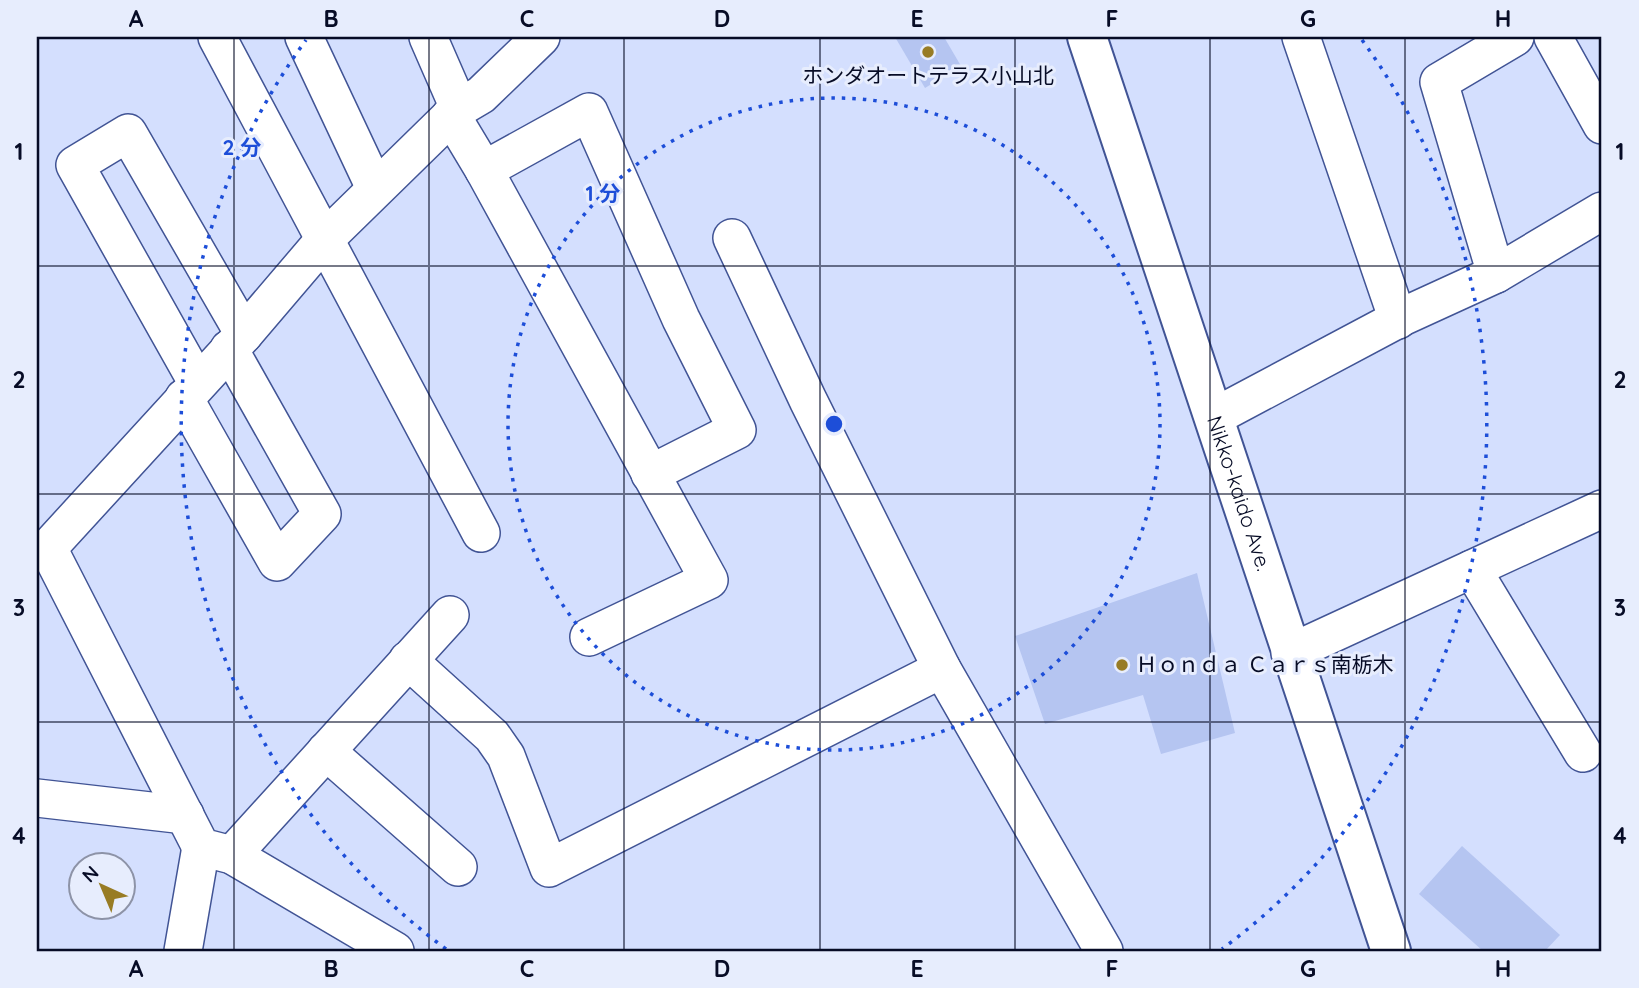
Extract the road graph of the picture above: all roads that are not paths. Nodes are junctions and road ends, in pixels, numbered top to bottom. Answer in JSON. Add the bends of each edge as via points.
{"nodes":[{"id":1,"x":217,"y":37,"type":"edge"},
{"id":2,"x":304,"y":37,"type":"edge"},
{"id":3,"x":428,"y":37,"type":"edge"},
{"id":4,"x":541,"y":37,"type":"edge"},
{"id":5,"x":1087,"y":37,"type":"edge"},
{"id":6,"x":1301,"y":37,"type":"edge"},
{"id":7,"x":1515,"y":37,"type":"edge"},
{"id":8,"x":1553,"y":37,"type":"edge"},
{"id":9,"x":455,"y":112,"type":"junction"},
{"id":10,"x":1602,"y":125,"type":"edge"},
{"id":11,"x":484,"y":170,"type":"junction"},
{"id":12,"x":376,"y":188,"type":"junction"},
{"id":13,"x":1602,"y":211,"type":"edge"},
{"id":14,"x":732,"y":238,"type":"dead end"},
{"id":15,"x":326,"y":239,"type":"junction"},
{"id":16,"x":1496,"y":274,"type":"junction"},
{"id":17,"x":1398,"y":320,"type":"junction"},
{"id":18,"x":237,"y":342,"type":"junction"},
{"id":19,"x":191,"y":390,"type":"junction"},
{"id":20,"x":1213,"y":417,"type":"junction"},
{"id":21,"x":650,"y":474,"type":"junction"},
{"id":22,"x":1602,"y":509,"type":"edge"},
{"id":23,"x":481,"y":533,"type":"dead end"},
{"id":24,"x":43,"y":548,"type":"edge"},
{"id":25,"x":1472,"y":569,"type":"junction"},
{"id":26,"x":450,"y":615,"type":"dead end"},
{"id":27,"x":589,"y":637,"type":"dead end"},
{"id":28,"x":1290,"y":653,"type":"junction"},
{"id":29,"x":408,"y":660,"type":"junction"},
{"id":30,"x":942,"y":669,"type":"junction"},
{"id":31,"x":327,"y":751,"type":"junction"},
{"id":32,"x":1583,"y":753,"type":"dead end"},
{"id":33,"x":37,"y":798,"type":"edge"},
{"id":34,"x":185,"y":815,"type":"junction"},
{"id":35,"x":216,"y":851,"type":"junction"},
{"id":36,"x":458,"y":867,"type":"dead end"},
{"id":37,"x":183,"y":951,"type":"edge"},
{"id":38,"x":396,"y":951,"type":"edge"},
{"id":39,"x":1104,"y":951,"type":"edge"},
{"id":40,"x":1391,"y":951,"type":"edge"}],
"edges":[{"from":1,"to":15,"type":"street"},
{"from":2,"to":12,"type":"street"},
{"from":3,"to":9,"type":"street"},
{"from":4,"to":9,"type":"street","via":[[481,95]]},
{"from":5,"to":20,"type":"highway","name":"Nikko-kaido Ave."},
{"from":6,"to":17,"type":"street"},
{"from":7,"to":16,"type":"street","via":[[1439,82]]},
{"from":8,"to":10,"type":"street"},
{"from":9,"to":11,"type":"street"},
{"from":9,"to":12,"type":"street"},
{"from":11,"to":21,"type":"street"},
{"from":11,"to":21,"type":"street","via":[[589,112],[681,319],[737,429]]},
{"from":12,"to":15,"type":"street"},
{"from":13,"to":16,"type":"street"},
{"from":14,"to":30,"type":"street","via":[[807,400]]},
{"from":15,"to":18,"type":"street"},
{"from":15,"to":23,"type":"street"},
{"from":16,"to":17,"type":"street"},
{"from":17,"to":20,"type":"street"},
{"from":18,"to":19,"type":"street"},
{"from":18,"to":19,"type":"street","via":[[322,514],[277,562]]},
{"from":18,"to":19,"type":"street","via":[[128,133],[75,164]]},
{"from":19,"to":24,"type":"street"},
{"from":20,"to":28,"type":"highway","name":"Nikko-kaido Ave."},
{"from":21,"to":27,"type":"street","via":[[709,580]]},
{"from":22,"to":25,"type":"street"},
{"from":24,"to":34,"type":"street"},
{"from":25,"to":28,"type":"street"},
{"from":25,"to":32,"type":"street"},
{"from":26,"to":29,"type":"street"},
{"from":28,"to":40,"type":"highway","name":"Nikko-kaido Ave."},
{"from":29,"to":30,"type":"street","via":[[492,736],[506,756],[549,868]]},
{"from":29,"to":31,"type":"street"},
{"from":30,"to":39,"type":"street"},
{"from":31,"to":35,"type":"street"},
{"from":31,"to":36,"type":"street"},
{"from":33,"to":34,"type":"street"},
{"from":34,"to":35,"type":"street"},
{"from":35,"to":37,"type":"street"},
{"from":35,"to":38,"type":"street"}]}
